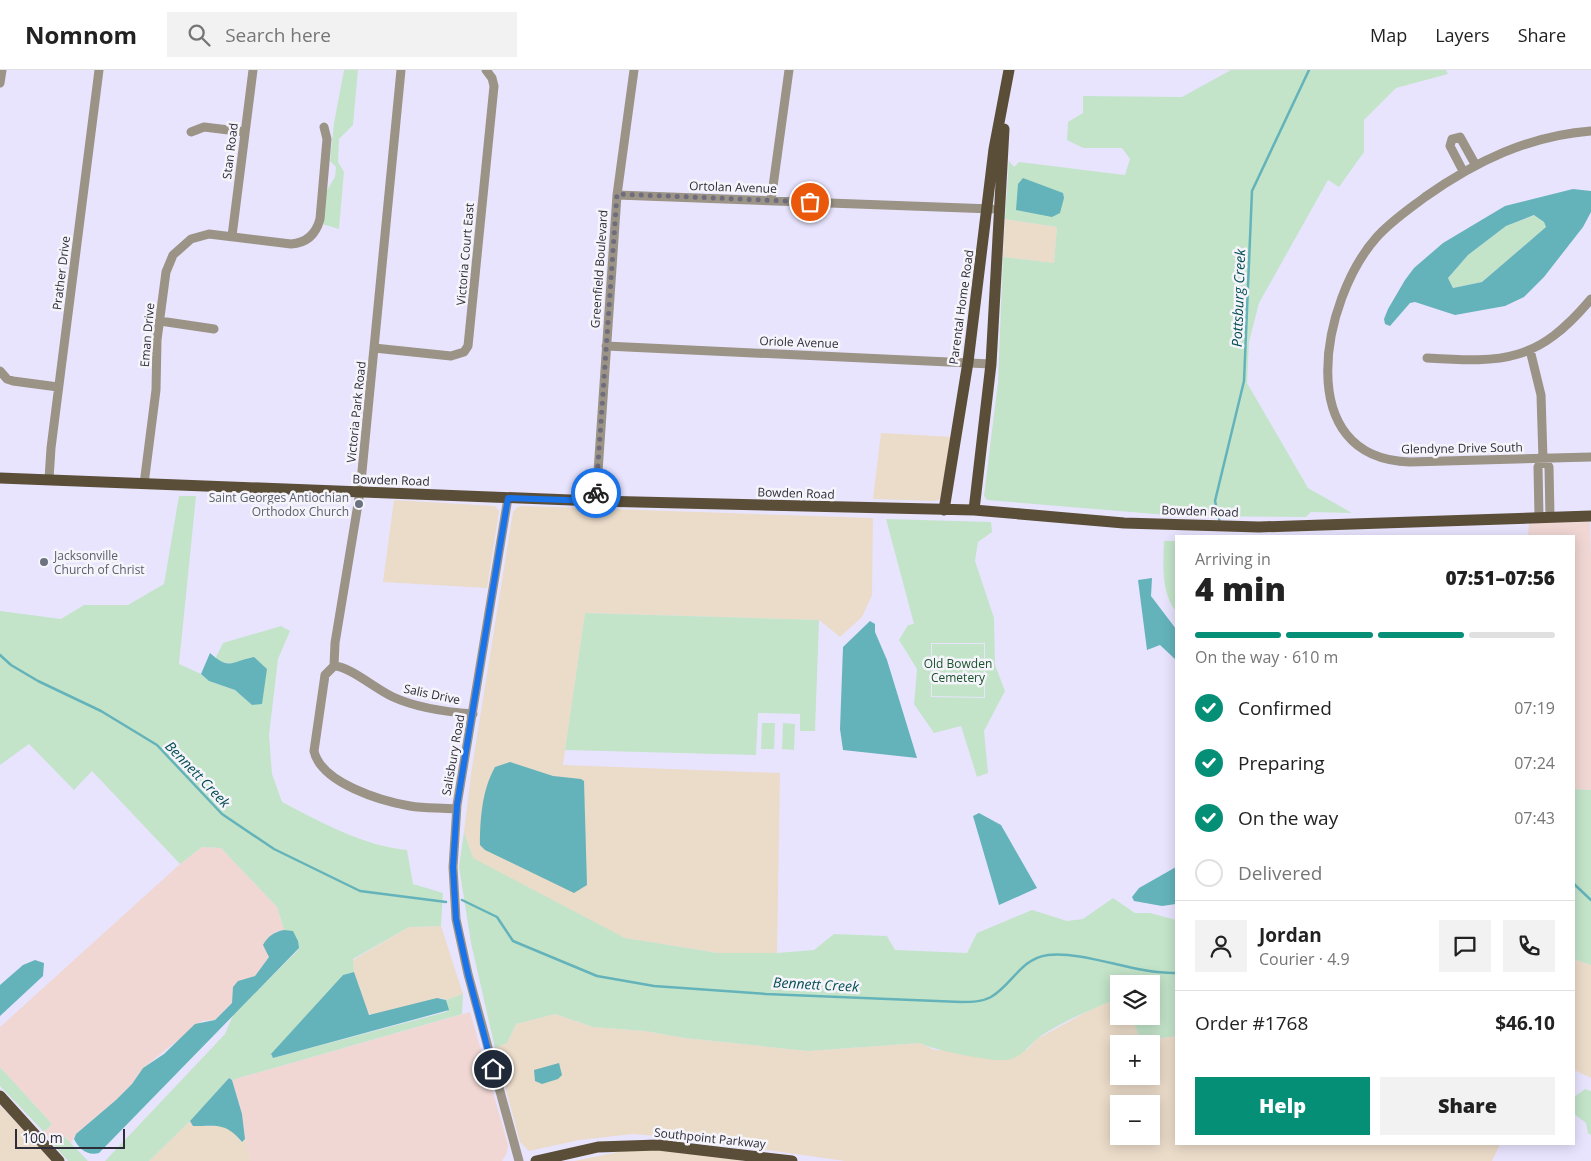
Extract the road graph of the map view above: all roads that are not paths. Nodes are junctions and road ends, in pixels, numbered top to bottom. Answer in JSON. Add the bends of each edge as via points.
{"nodes":[{"id":1,"x":2,"y":70,"type":"edge"},
{"id":2,"x":100,"y":70,"type":"edge"},
{"id":3,"x":253,"y":70,"type":"edge"},
{"id":4,"x":401,"y":70,"type":"edge"},
{"id":5,"x":486,"y":70,"type":"edge"},
{"id":6,"x":634,"y":70,"type":"edge"},
{"id":7,"x":789,"y":70,"type":"edge"},
{"id":8,"x":1009,"y":70,"type":"edge"},
{"id":9,"x":0,"y":83,"type":"edge"},
{"id":10,"x":324,"y":127,"type":"dead end"},
{"id":11,"x":1591,"y":131,"type":"edge"},
{"id":12,"x":191,"y":132,"type":"dead end"},
{"id":13,"x":245,"y":132,"type":"junction"},
{"id":14,"x":1475,"y":164,"type":"junction"},
{"id":15,"x":1463,"y":171,"type":"junction"},
{"id":16,"x":617,"y":194,"type":"junction"},
{"id":17,"x":771,"y":201,"type":"junction"},
{"id":18,"x":993,"y":210,"type":"junction"},
{"id":19,"x":232,"y":236,"type":"junction"},
{"id":20,"x":984,"y":241,"type":"junction"},
{"id":21,"x":996,"y":242,"type":"junction"},
{"id":22,"x":1591,"y":299,"type":"edge"},
{"id":23,"x":160,"y":321,"type":"junction"},
{"id":24,"x":214,"y":329,"type":"dead end"},
{"id":25,"x":606,"y":346,"type":"junction"},
{"id":26,"x":374,"y":348,"type":"junction"},
{"id":27,"x":1530,"y":350,"type":"junction"},
{"id":28,"x":1427,"y":358,"type":"dead end"},
{"id":29,"x":968,"y":362,"type":"junction"},
{"id":30,"x":991,"y":364,"type":"junction"},
{"id":31,"x":0,"y":372,"type":"edge"},
{"id":32,"x":58,"y":387,"type":"junction"},
{"id":33,"x":1591,"y":457,"type":"edge"},
{"id":34,"x":1543,"y":459,"type":"junction"},
{"id":35,"x":0,"y":478,"type":"edge"},
{"id":36,"x":49,"y":479,"type":"junction"},
{"id":37,"x":144,"y":484,"type":"junction"},
{"id":38,"x":360,"y":492,"type":"junction"},
{"id":39,"x":508,"y":498,"type":"junction"},
{"id":40,"x":596,"y":501,"type":"junction"},
{"id":41,"x":944,"y":510,"type":"junction"},
{"id":42,"x":974,"y":510,"type":"junction"},
{"id":43,"x":1591,"y":516,"type":"edge"},
{"id":44,"x":1545,"y":517,"type":"junction"},
{"id":45,"x":334,"y":666,"type":"junction"},
{"id":46,"x":473,"y":714,"type":"junction"},
{"id":47,"x":456,"y":809,"type":"junction"},
{"id":48,"x":0,"y":1096,"type":"edge"},
{"id":49,"x":59,"y":1161,"type":"edge"},
{"id":50,"x":519,"y":1161,"type":"edge"},
{"id":51,"x":536,"y":1161,"type":"edge"},
{"id":52,"x":792,"y":1161,"type":"edge"}],
"edges":[{"from":1,"to":9,"type":"street"},
{"from":2,"to":32,"type":"street","name":"Prather Drive"},
{"from":3,"to":13,"type":"street","name":"Stan Road"},
{"from":4,"to":26,"type":"street","name":"Victoria Park Road"},
{"from":5,"to":26,"type":"street","name":"Victoria Court East","via":[[494,86],[468,346],[464,352],[451,356]]},
{"from":6,"to":16,"type":"street","name":"Greenfield Boulevard"},
{"from":7,"to":17,"type":"street"},
{"from":8,"to":18,"type":"main road","name":"Parental Home Road","via":[[994,149]]},
{"from":10,"to":19,"type":"street","name":"Eman Drive","via":[[327,139],[325,168],[316,231],[306,241],[291,244]]},
{"from":11,"to":14,"type":"street","via":[[1521,144]]},
{"from":12,"to":13,"type":"street","via":[[204,127]]},
{"from":13,"to":19,"type":"street","name":"Stan Road"},
{"from":14,"to":15,"type":"street"},
{"from":14,"to":15,"type":"street","via":[[1464,141],[1460,137],[1452,139],[1450,146]]},
{"from":15,"to":34,"type":"street","name":"Glendyne Drive South","via":[[1399,216],[1356,265],[1332,326],[1328,386],[1333,409],[1344,431],[1368,452],[1397,462]]},
{"from":16,"to":17,"type":"street","name":"Ortolan Avenue"},
{"from":16,"to":25,"type":"street","name":"Greenfield Boulevard"},
{"from":17,"to":18,"type":"street","name":"Ortolan Avenue"},
{"from":18,"to":20,"type":"main road","name":"Parental Home Road"},
{"from":18,"to":21,"type":"main road","name":"Parental Home Road"},
{"from":19,"to":23,"type":"street","name":"Eman Drive","via":[[200,236],[178,249],[166,272]]},
{"from":20,"to":21,"type":"street"},
{"from":20,"to":29,"type":"main road","name":"Parental Home Road"},
{"from":21,"to":30,"type":"main road","name":"Parental Home Road"},
{"from":22,"to":27,"type":"street","via":[[1561,331]]},
{"from":23,"to":24,"type":"street"},
{"from":23,"to":37,"type":"street","name":"Eman Drive","via":[[156,390]]},
{"from":25,"to":29,"type":"street","name":"Oriole Avenue"},
{"from":25,"to":40,"type":"street","name":"Greenfield Boulevard"},
{"from":26,"to":38,"type":"street","name":"Victoria Park Road"},
{"from":27,"to":28,"type":"street","via":[[1500,360]]},
{"from":27,"to":34,"type":"street","via":[[1541,394]]},
{"from":29,"to":30,"type":"street","name":"Oriole Avenue"},
{"from":29,"to":41,"type":"main road","name":"Parental Home Road"},
{"from":30,"to":42,"type":"main road","name":"Parental Home Road"},
{"from":31,"to":32,"type":"street","via":[[13,381]]},
{"from":32,"to":36,"type":"street","name":"Prather Drive"},
{"from":33,"to":34,"type":"street","name":"Glendyne Drive South"},
{"from":34,"to":44,"type":"street","via":[[1538,467]]},
{"from":35,"to":36,"type":"main road","name":"Bowden Road"},
{"from":36,"to":37,"type":"main road","name":"Bowden Road"},
{"from":37,"to":38,"type":"main road","name":"Bowden Road"},
{"from":38,"to":39,"type":"main road","name":"Bowden Road"},
{"from":38,"to":45,"type":"street","name":"Victoria Park Road"},
{"from":39,"to":40,"type":"main road","name":"Bowden Road"},
{"from":39,"to":46,"type":"street","name":"Salisbury Road"},
{"from":40,"to":41,"type":"main road","name":"Bowden Road"},
{"from":41,"to":42,"type":"main road","name":"Bowden Road"},
{"from":42,"to":44,"type":"main road","name":"Bowden Road","via":[[1166,524],[1259,527]]},
{"from":43,"to":44,"type":"main road","name":"Bowden Road"},
{"from":45,"to":46,"type":"street","name":"Salis Drive","via":[[347,669],[403,701]]},
{"from":45,"to":47,"type":"street","name":"Victoria Park Road","via":[[325,675],[314,751],[322,768],[359,791],[410,806]]},
{"from":46,"to":47,"type":"street","name":"Salisbury Road"},
{"from":47,"to":50,"type":"street","name":"Salisbury Road","via":[[453,867],[456,919],[479,1019]]},
{"from":48,"to":49,"type":"main road"},
{"from":51,"to":52,"type":"main road","name":"Southpoint Parkway","via":[[598,1147],[658,1144]]}]}
